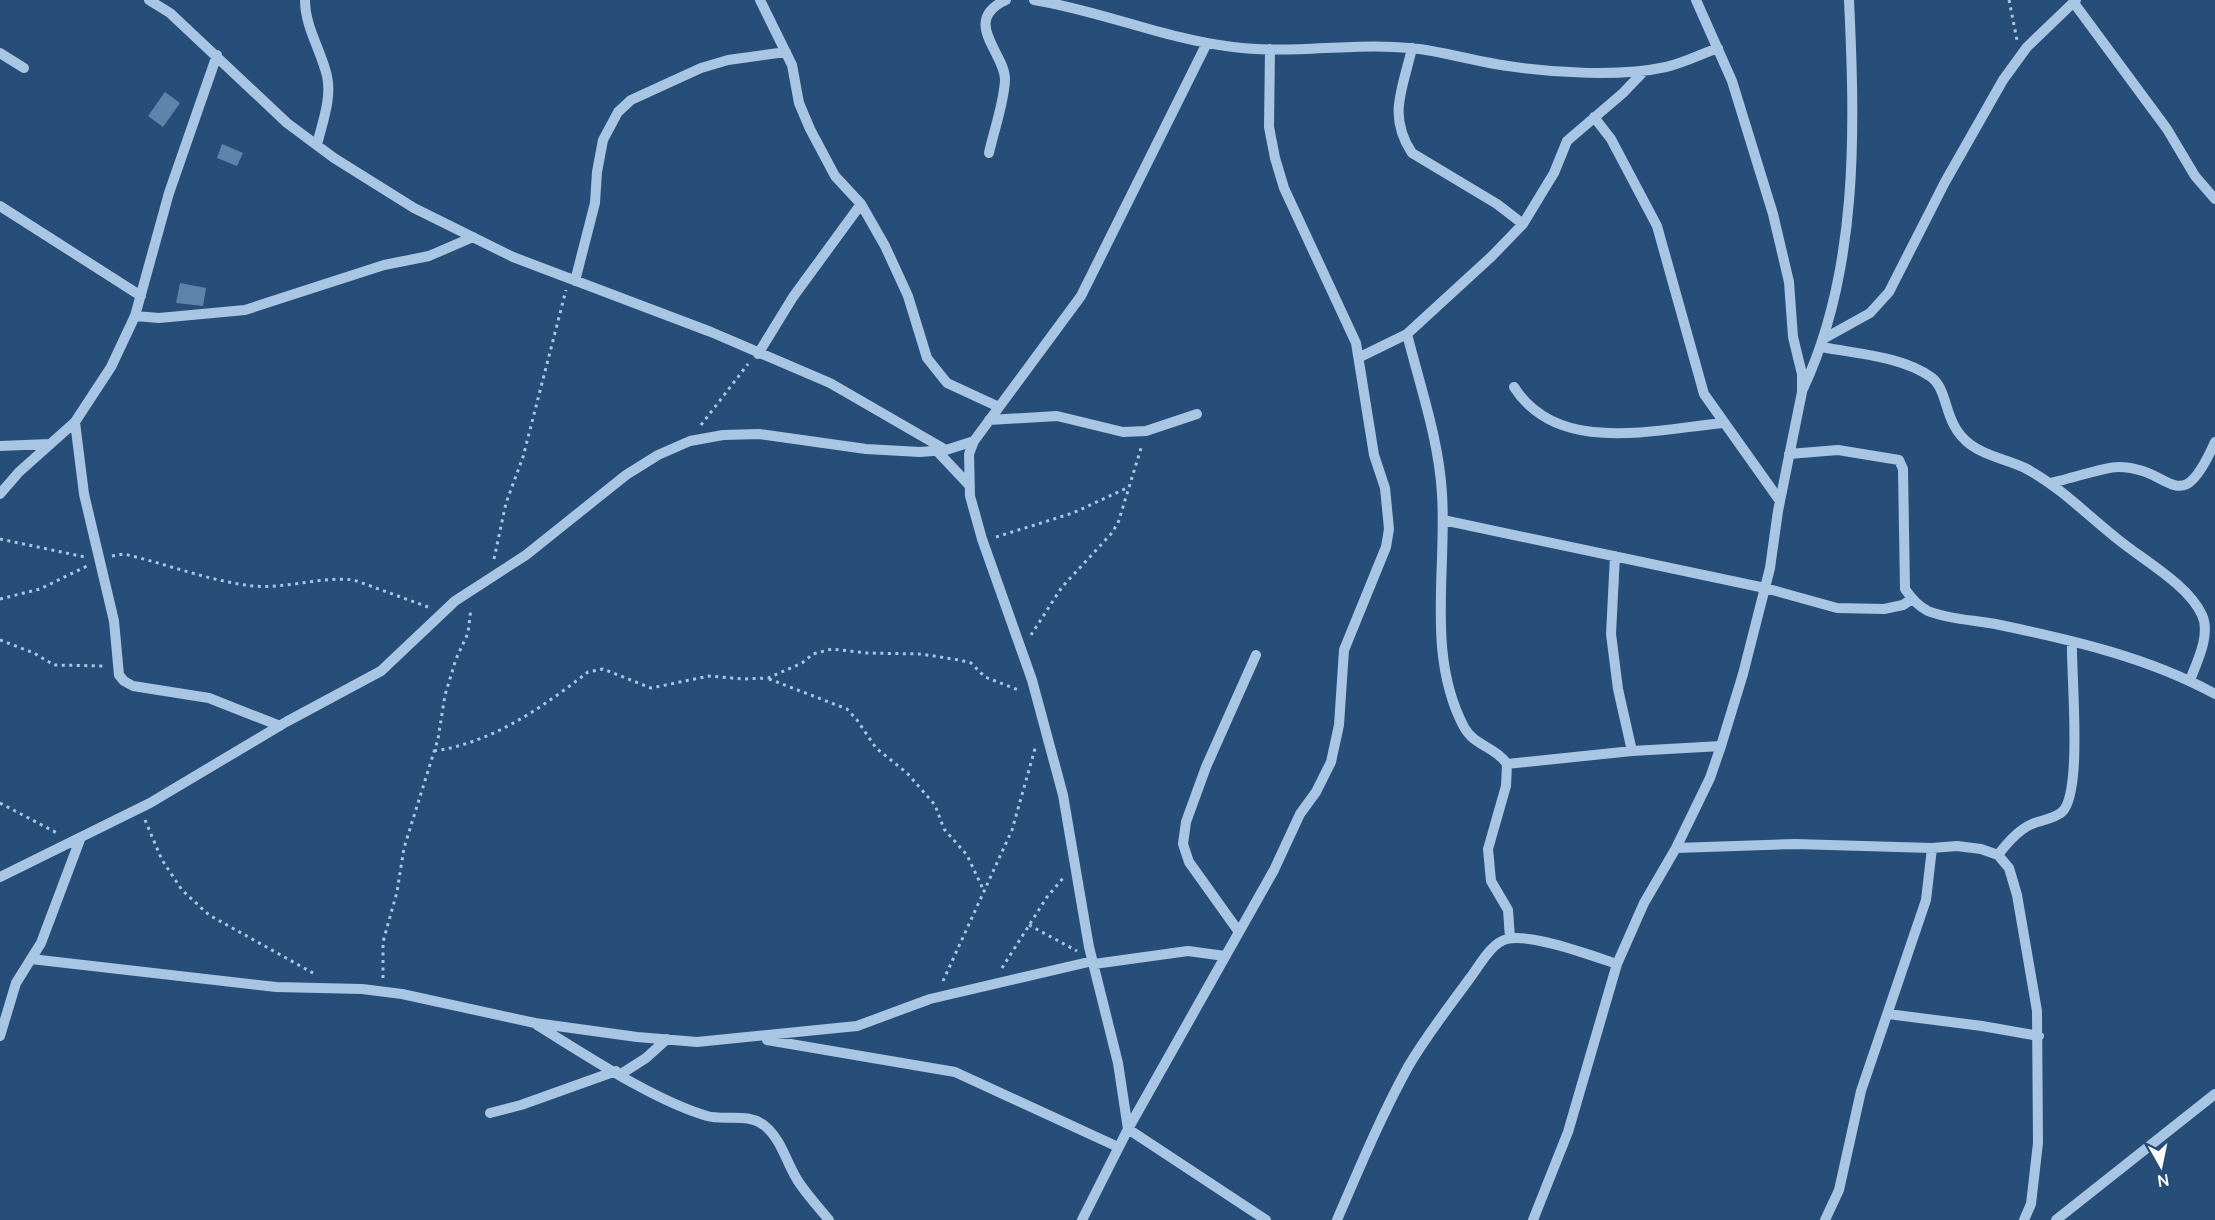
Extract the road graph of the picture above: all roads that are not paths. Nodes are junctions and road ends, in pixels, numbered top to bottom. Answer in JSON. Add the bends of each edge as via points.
{"nodes":[{"id":1,"x":148,"y":0,"type":"edge"},
{"id":2,"x":305,"y":0,"type":"edge"},
{"id":3,"x":760,"y":0,"type":"edge"},
{"id":4,"x":1006,"y":0,"type":"edge"},
{"id":5,"x":1034,"y":0,"type":"edge"},
{"id":6,"x":1696,"y":0,"type":"edge"},
{"id":7,"x":1849,"y":0,"type":"edge"},
{"id":8,"x":2075,"y":1,"type":"edge"},
{"id":9,"x":1076,"y":4,"type":"edge"},
{"id":10,"x":1207,"y":43,"type":"junction"},
{"id":11,"x":1412,"y":48,"type":"junction"},
{"id":12,"x":1718,"y":48,"type":"junction"},
{"id":13,"x":1270,"y":49,"type":"junction"},
{"id":14,"x":786,"y":52,"type":"junction"},
{"id":15,"x":0,"y":53,"type":"edge"},
{"id":16,"x":217,"y":55,"type":"junction"},
{"id":17,"x":24,"y":68,"type":"dead end"},
{"id":18,"x":1644,"y":71,"type":"junction"},
{"id":19,"x":1594,"y":117,"type":"junction"},
{"id":20,"x":317,"y":145,"type":"junction"},
{"id":21,"x":989,"y":153,"type":"dead end"},
{"id":22,"x":2215,"y":200,"type":"edge"},
{"id":23,"x":861,"y":204,"type":"junction"},
{"id":24,"x":0,"y":206,"type":"edge"},
{"id":25,"x":1523,"y":224,"type":"junction"},
{"id":26,"x":473,"y":237,"type":"junction"},
{"id":27,"x":572,"y":280,"type":"junction"},
{"id":28,"x":141,"y":296,"type":"junction"},
{"id":29,"x":135,"y":316,"type":"junction"},
{"id":30,"x":1407,"y":334,"type":"junction"},
{"id":31,"x":1823,"y":342,"type":"junction"},
{"id":32,"x":758,"y":354,"type":"junction"},
{"id":33,"x":1360,"y":357,"type":"junction"},
{"id":34,"x":1514,"y":387,"type":"dead end"},
{"id":35,"x":1802,"y":392,"type":"junction"},
{"id":36,"x":999,"y":407,"type":"junction"},
{"id":37,"x":1197,"y":414,"type":"dead end"},
{"id":38,"x":989,"y":420,"type":"junction"},
{"id":39,"x":75,"y":422,"type":"junction"},
{"id":40,"x":1724,"y":423,"type":"junction"},
{"id":41,"x":974,"y":441,"type":"junction"},
{"id":42,"x":2215,"y":442,"type":"edge"},
{"id":43,"x":49,"y":444,"type":"junction"},
{"id":44,"x":0,"y":446,"type":"edge"},
{"id":45,"x":941,"y":450,"type":"junction"},
{"id":46,"x":1789,"y":454,"type":"junction"},
{"id":47,"x":2050,"y":483,"type":"junction"},
{"id":48,"x":969,"y":485,"type":"junction"},
{"id":49,"x":0,"y":494,"type":"edge"},
{"id":50,"x":1780,"y":501,"type":"junction"},
{"id":51,"x":1443,"y":520,"type":"junction"},
{"id":52,"x":1615,"y":556,"type":"junction"},
{"id":53,"x":1765,"y":588,"type":"junction"},
{"id":54,"x":1912,"y":599,"type":"junction"},
{"id":55,"x":2073,"y":643,"type":"junction"},
{"id":56,"x":1256,"y":655,"type":"dead end"},
{"id":57,"x":2190,"y":680,"type":"junction"},
{"id":58,"x":2215,"y":694,"type":"edge"},
{"id":59,"x":280,"y":726,"type":"junction"},
{"id":60,"x":1720,"y":746,"type":"junction"},
{"id":61,"x":1632,"y":751,"type":"junction"},
{"id":62,"x":1507,"y":764,"type":"junction"},
{"id":63,"x":81,"y":837,"type":"junction"},
{"id":64,"x":1676,"y":848,"type":"junction"},
{"id":65,"x":1932,"y":848,"type":"junction"},
{"id":66,"x":1998,"y":855,"type":"junction"},
{"id":67,"x":0,"y":877,"type":"edge"},
{"id":68,"x":1239,"y":932,"type":"junction"},
{"id":69,"x":1510,"y":938,"type":"junction"},
{"id":70,"x":1226,"y":956,"type":"junction"},
{"id":71,"x":31,"y":959,"type":"junction"},
{"id":72,"x":1092,"y":963,"type":"junction"},
{"id":73,"x":1617,"y":964,"type":"junction"},
{"id":74,"x":1888,"y":1014,"type":"junction"},
{"id":75,"x":535,"y":1023,"type":"junction"},
{"id":76,"x":0,"y":1036,"type":"edge"},
{"id":77,"x":2038,"y":1036,"type":"junction"},
{"id":78,"x":755,"y":1038,"type":"junction"},
{"id":79,"x":667,"y":1039,"type":"junction"},
{"id":80,"x":618,"y":1073,"type":"junction"},
{"id":81,"x":2215,"y":1094,"type":"edge"},
{"id":82,"x":490,"y":1113,"type":"dead end"},
{"id":83,"x":1128,"y":1129,"type":"junction"},
{"id":84,"x":1118,"y":1147,"type":"junction"},
{"id":85,"x":829,"y":1220,"type":"edge"},
{"id":86,"x":1082,"y":1220,"type":"edge"},
{"id":87,"x":1265,"y":1220,"type":"edge"},
{"id":88,"x":1337,"y":1220,"type":"edge"},
{"id":89,"x":1533,"y":1220,"type":"edge"},
{"id":90,"x":1825,"y":1220,"type":"edge"},
{"id":91,"x":2024,"y":1220,"type":"edge"},
{"id":92,"x":2056,"y":1220,"type":"edge"}],
"edges":[{"from":1,"to":16,"type":"street","via":[[170,13]]},
{"from":2,"to":20,"type":"street","via":[[309,26],[327,78],[328,97]]},
{"from":3,"to":14,"type":"street"},
{"from":4,"to":21,"type":"street","via":[[991,11],[985,27],[991,48],[1002,64],[1005,81]]},
{"from":5,"to":9,"type":"street"},
{"from":6,"to":12,"type":"street"},
{"from":7,"to":31,"type":"street","via":[[1853,113],[1850,193]]},
{"from":8,"to":22,"type":"street"},
{"from":8,"to":31,"type":"street","via":[[2020,56],[2002,80],[1890,292],[1870,313]]},
{"from":9,"to":10,"type":"street"},
{"from":10,"to":13,"type":"street"},
{"from":10,"to":36,"type":"street","via":[[1081,296]]},
{"from":11,"to":13,"type":"street","via":[[1382,45]]},
{"from":11,"to":18,"type":"street","via":[[1507,66]]},
{"from":11,"to":25,"type":"street","via":[[1398,103],[1403,140],[1412,153]]},
{"from":12,"to":18,"type":"street","via":[[1668,67]]},
{"from":12,"to":35,"type":"street","via":[[1743,112],[1773,214],[1788,282]]},
{"from":13,"to":33,"type":"street","via":[[1269,126],[1281,178]]},
{"from":14,"to":23,"type":"street","via":[[810,129],[835,176]]},
{"from":14,"to":27,"type":"street","via":[[701,68],[631,100],[618,112],[603,140],[595,203]]},
{"from":15,"to":17,"type":"street"},
{"from":16,"to":20,"type":"street","via":[[287,123]]},
{"from":16,"to":28,"type":"street","via":[[169,193]]},
{"from":18,"to":19,"type":"street"},
{"from":19,"to":25,"type":"street","via":[[1568,141]]},
{"from":19,"to":40,"type":"street","via":[[1611,139],[1657,226],[1704,394]]},
{"from":20,"to":26,"type":"street","via":[[414,208]]},
{"from":23,"to":32,"type":"street","via":[[793,297]]},
{"from":23,"to":36,"type":"street","via":[[908,296],[927,358],[947,383]]},
{"from":24,"to":28,"type":"street"},
{"from":25,"to":30,"type":"street"},
{"from":26,"to":27,"type":"street"},
{"from":26,"to":29,"type":"street","via":[[429,256],[384,265],[245,309],[159,318]]},
{"from":27,"to":32,"type":"street","via":[[701,328]]},
{"from":28,"to":29,"type":"street"},
{"from":29,"to":39,"type":"street","via":[[100,387]]},
{"from":30,"to":33,"type":"street"},
{"from":30,"to":51,"type":"street","via":[[1432,434]]},
{"from":31,"to":35,"type":"street"},
{"from":31,"to":47,"type":"street","via":[[1909,365],[1932,378],[1940,388],[1947,416],[1957,433],[1986,454]]},
{"from":32,"to":45,"type":"street","via":[[830,383]]},
{"from":33,"to":68,"type":"street","via":[[1374,455],[1385,488],[1389,529],[1386,548],[1344,650],[1339,725],[1331,762]]},
{"from":34,"to":40,"type":"street","via":[[1526,405],[1552,424],[1578,432]]},
{"from":35,"to":46,"type":"street"},
{"from":36,"to":38,"type":"street"},
{"from":37,"to":38,"type":"street","via":[[1142,431],[1114,430],[1057,416]]},
{"from":38,"to":41,"type":"street"},
{"from":39,"to":43,"type":"street"},
{"from":39,"to":59,"type":"street","via":[[84,494],[114,621],[118,668],[124,681],[133,686],[209,698]]},
{"from":40,"to":50,"type":"street"},
{"from":41,"to":45,"type":"street"},
{"from":41,"to":48,"type":"street","via":[[969,454]]},
{"from":42,"to":47,"type":"street","via":[[2188,485],[2179,487],[2130,468],[2115,467]]},
{"from":43,"to":44,"type":"street"},
{"from":43,"to":49,"type":"street"},
{"from":45,"to":48,"type":"street"},
{"from":45,"to":59,"type":"street","via":[[866,449],[759,434],[690,441],[626,474],[526,555],[445,610],[381,671]]},
{"from":46,"to":50,"type":"street"},
{"from":46,"to":54,"type":"street","via":[[1838,450],[1899,460],[1903,469],[1902,575]]},
{"from":47,"to":57,"type":"street","via":[[2190,596],[2205,627],[2202,650]]},
{"from":48,"to":72,"type":"street","via":[[982,539],[1021,649],[1063,795]]},
{"from":50,"to":53,"type":"street"},
{"from":51,"to":52,"type":"street"},
{"from":51,"to":62,"type":"street","via":[[1442,625],[1447,687],[1470,737],[1496,751]]},
{"from":52,"to":53,"type":"street"},
{"from":52,"to":61,"type":"street","via":[[1611,634]]},
{"from":53,"to":54,"type":"street","via":[[1850,609],[1884,609]]},
{"from":53,"to":60,"type":"street"},
{"from":54,"to":55,"type":"street","via":[[1928,611]]},
{"from":55,"to":57,"type":"street"},
{"from":55,"to":66,"type":"street","via":[[2075,738],[2068,802],[2062,812],[2021,831]]},
{"from":56,"to":68,"type":"street","via":[[1206,767],[1186,822],[1183,844],[1189,862]]},
{"from":57,"to":58,"type":"street"},
{"from":59,"to":63,"type":"street","via":[[140,808]]},
{"from":60,"to":61,"type":"street"},
{"from":60,"to":64,"type":"street","via":[[1710,778]]},
{"from":61,"to":62,"type":"street"},
{"from":62,"to":69,"type":"street","via":[[1506,786],[1488,842],[1488,858],[1491,881],[1508,910]]},
{"from":63,"to":67,"type":"street"},
{"from":63,"to":71,"type":"street","via":[[52,918]]},
{"from":64,"to":65,"type":"street","via":[[1795,844]]},
{"from":64,"to":73,"type":"street","via":[[1644,903]]},
{"from":65,"to":66,"type":"street","via":[[1973,848]]},
{"from":65,"to":74,"type":"street","via":[[1926,900]]},
{"from":66,"to":77,"type":"street","via":[[2009,868],[2017,895]]},
{"from":68,"to":70,"type":"street"},
{"from":69,"to":73,"type":"street","via":[[1559,946]]},
{"from":69,"to":88,"type":"street","via":[[1492,950],[1409,1066]]},
{"from":70,"to":72,"type":"street","via":[[1188,951]]},
{"from":70,"to":83,"type":"street"},
{"from":71,"to":75,"type":"street","via":[[276,987],[384,992]]},
{"from":71,"to":76,"type":"street","via":[[16,983]]},
{"from":72,"to":78,"type":"street","via":[[938,997],[857,1026]]},
{"from":72,"to":83,"type":"street","via":[[1118,1063]]},
{"from":73,"to":89,"type":"street","via":[[1568,1132]]},
{"from":74,"to":77,"type":"street"},
{"from":74,"to":90,"type":"street","via":[[1861,1091],[1839,1190]]},
{"from":75,"to":79,"type":"street"},
{"from":75,"to":80,"type":"street"},
{"from":77,"to":91,"type":"street","via":[[2036,1172]]},
{"from":78,"to":79,"type":"street","via":[[697,1042]]},
{"from":78,"to":84,"type":"street","via":[[955,1072]]},
{"from":79,"to":80,"type":"street","via":[[646,1058]]},
{"from":80,"to":82,"type":"street"},
{"from":80,"to":85,"type":"street","via":[[701,1114],[743,1117],[764,1125],[799,1183]]},
{"from":81,"to":92,"type":"street"},
{"from":83,"to":84,"type":"street"},
{"from":83,"to":87,"type":"street"},
{"from":84,"to":86,"type":"street"}]}
